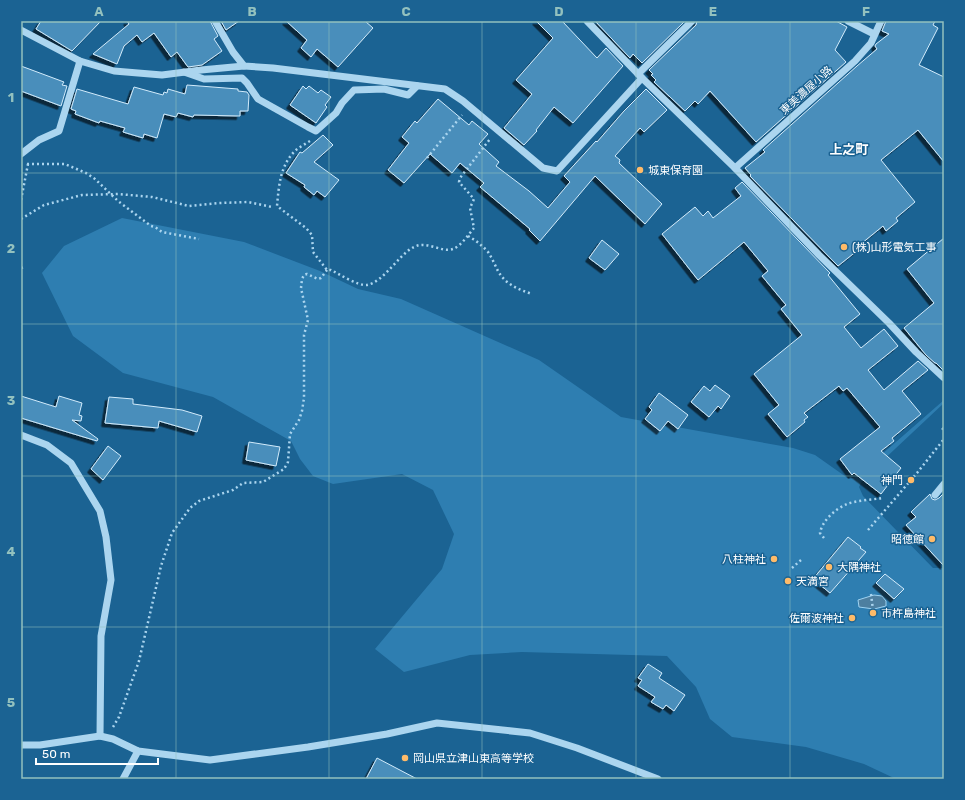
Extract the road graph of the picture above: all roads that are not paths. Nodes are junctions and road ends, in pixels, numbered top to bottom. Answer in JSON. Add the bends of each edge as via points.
{"nodes":[{"id":1,"x":215,"y":21,"type":"edge"},
{"id":2,"x":587,"y":21,"type":"edge"},
{"id":3,"x":692,"y":21,"type":"edge"},
{"id":4,"x":848,"y":21,"type":"edge"},
{"id":5,"x":881,"y":21,"type":"edge"},
{"id":6,"x":21,"y":30,"type":"edge"},
{"id":7,"x":874,"y":34,"type":"junction"},
{"id":8,"x":80,"y":60,"type":"junction"},
{"id":9,"x":244,"y":66,"type":"junction"},
{"id":10,"x":184,"y":72,"type":"junction"},
{"id":11,"x":640,"y":76,"type":"junction"},
{"id":12,"x":417,"y":86,"type":"junction"},
{"id":13,"x":21,"y":154,"type":"edge"},
{"id":14,"x":735,"y":168,"type":"junction"},
{"id":15,"x":944,"y":378,"type":"edge"},
{"id":16,"x":21,"y":435,"type":"edge"},
{"id":17,"x":944,"y":484,"type":"edge"},
{"id":18,"x":935,"y":495,"type":"dead end"},
{"id":19,"x":100,"y":736,"type":"junction"},
{"id":20,"x":21,"y":745,"type":"edge"},
{"id":21,"x":138,"y":751,"type":"junction"},
{"id":22,"x":123,"y":779,"type":"edge"},
{"id":23,"x":658,"y":779,"type":"edge"}],
"edges":[{"from":1,"to":9,"type":"street"},
{"from":2,"to":11,"type":"street"},
{"from":3,"to":11,"type":"street"},
{"from":4,"to":7,"type":"street"},
{"from":5,"to":7,"type":"street","name":"東美濃屋小路"},
{"from":6,"to":8,"type":"street"},
{"from":7,"to":14,"type":"street","name":"東美濃屋小路","via":[[871,43],[855,61]]},
{"from":8,"to":10,"type":"street","via":[[114,71],[162,75]]},
{"from":8,"to":13,"type":"street","via":[[59,131],[39,140]]},
{"from":9,"to":10,"type":"street"},
{"from":9,"to":12,"type":"street"},
{"from":10,"to":12,"type":"street","via":[[204,79],[242,78],[258,99],[315,130],[336,113],[354,90],[384,89],[408,95]]},
{"from":11,"to":12,"type":"street","via":[[556,171],[543,168],[445,89]]},
{"from":11,"to":14,"type":"street"},
{"from":14,"to":15,"type":"street"},
{"from":16,"to":19,"type":"street","via":[[47,445],[71,463],[100,511],[111,580],[101,636]]},
{"from":17,"to":18,"type":"street"},
{"from":19,"to":20,"type":"street","via":[[40,745]]},
{"from":19,"to":21,"type":"street"},
{"from":21,"to":22,"type":"street"},
{"from":21,"to":23,"type":"street","via":[[210,760],[379,736],[437,723],[530,733]]}]}
